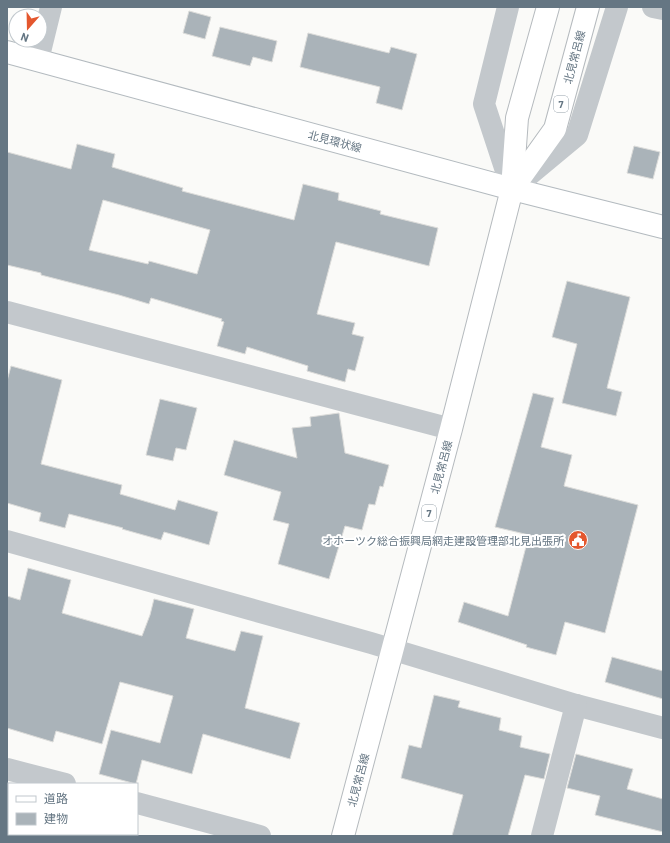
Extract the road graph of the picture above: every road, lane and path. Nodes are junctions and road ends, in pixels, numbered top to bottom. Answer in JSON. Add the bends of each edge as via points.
{"nodes":[{"id":1,"x":51,"y":7,"type":"edge"},
{"id":2,"x":508,"y":7,"type":"edge"},
{"id":3,"x":548,"y":7,"type":"edge"},
{"id":4,"x":588,"y":7,"type":"edge"},
{"id":5,"x":617,"y":7,"type":"edge"},
{"id":6,"x":653,"y":7,"type":"edge"},
{"id":7,"x":663,"y":9,"type":"edge"},
{"id":8,"x":7,"y":52,"type":"edge"},
{"id":9,"x":38,"y":60,"type":"junction"},
{"id":10,"x":512,"y":190,"type":"junction"},
{"id":11,"x":663,"y":228,"type":"edge"},
{"id":12,"x":7,"y":312,"type":"edge"},
{"id":13,"x":451,"y":429,"type":"junction"},
{"id":14,"x":7,"y":541,"type":"edge"},
{"id":15,"x":392,"y":649,"type":"junction"},
{"id":16,"x":576,"y":705,"type":"junction"},
{"id":17,"x":663,"y":728,"type":"edge"},
{"id":18,"x":7,"y":768,"type":"edge"},
{"id":19,"x":61,"y":783,"type":"edge"},
{"id":20,"x":138,"y":803,"type":"edge"},
{"id":21,"x":260,"y":836,"type":"edge"},
{"id":22,"x":343,"y":836,"type":"edge"},
{"id":23,"x":542,"y":836,"type":"edge"}],
"edges":[{"from":1,"to":9,"type":"street"},
{"from":2,"to":10,"type":"street","via":[[484,104]]},
{"from":3,"to":10,"type":"main road","name":"北見常呂線","number":"7","via":[[517,118]]},
{"from":4,"to":10,"type":"main road","name":"北見常呂線","number":"7","via":[[555,129]]},
{"from":5,"to":10,"type":"street","via":[[577,136]]},
{"from":6,"to":7,"type":"street"},
{"from":8,"to":9,"type":"main road","name":"北見環状線"},
{"from":9,"to":10,"type":"main road","name":"北見環状線"},
{"from":10,"to":11,"type":"main road","name":"北見環状線"},
{"from":10,"to":13,"type":"main road","name":"北見常呂線","number":"7"},
{"from":12,"to":13,"type":"street"},
{"from":13,"to":15,"type":"main road","name":"北見常呂線","number":"7"},
{"from":14,"to":15,"type":"street"},
{"from":15,"to":16,"type":"street"},
{"from":15,"to":22,"type":"main road","name":"北見常呂線","number":"7"},
{"from":16,"to":17,"type":"street"},
{"from":16,"to":23,"type":"street"},
{"from":18,"to":19,"type":"street"},
{"from":20,"to":21,"type":"street"}]}
